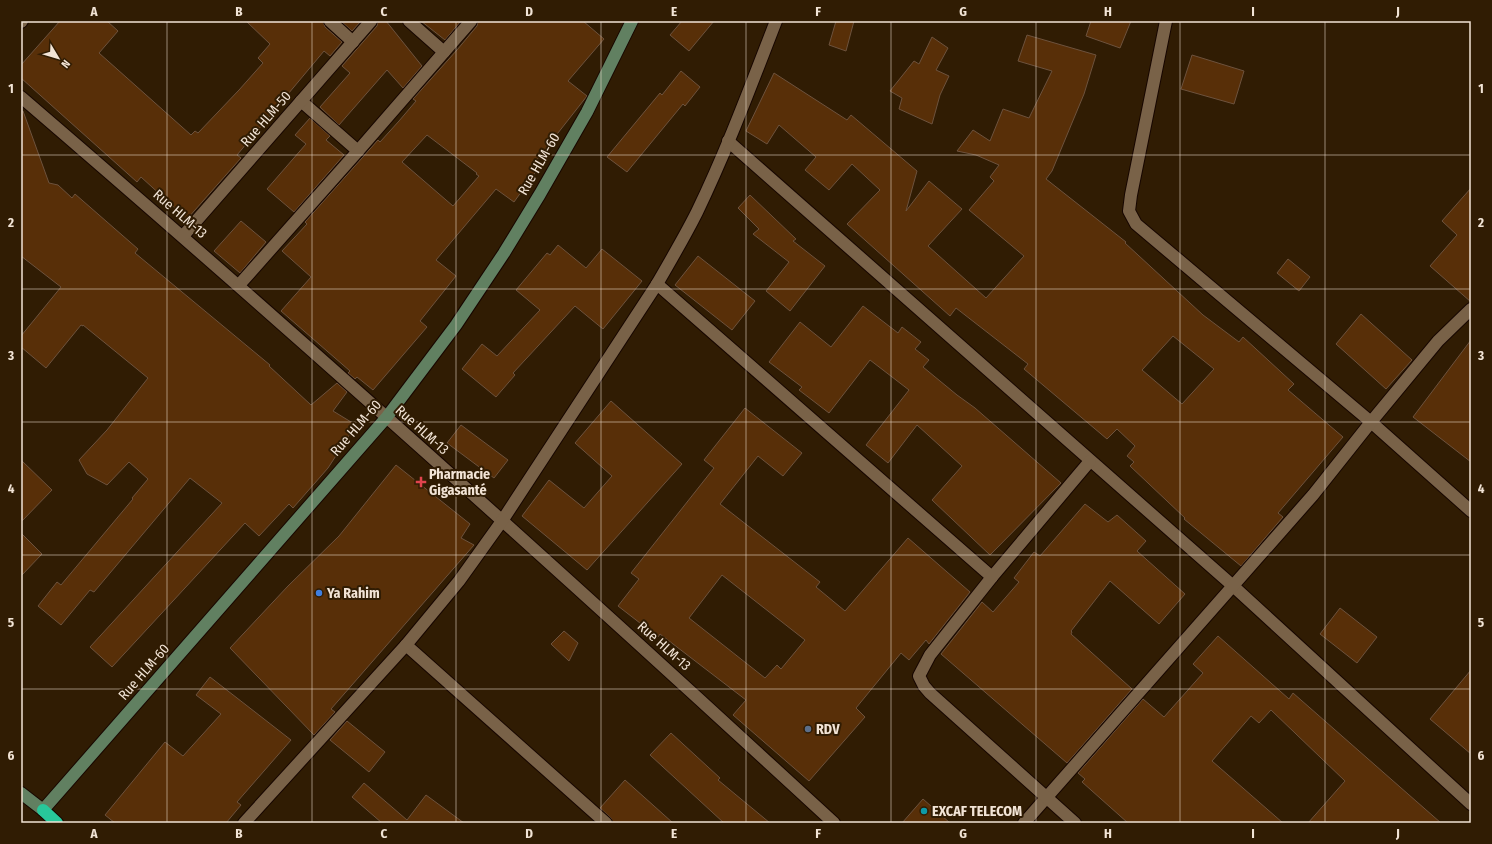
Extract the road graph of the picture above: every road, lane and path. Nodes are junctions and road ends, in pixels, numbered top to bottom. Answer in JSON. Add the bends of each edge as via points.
{"nodes":[{"id":1,"x":330,"y":21,"type":"edge"},
{"id":2,"x":371,"y":21,"type":"edge"},
{"id":3,"x":409,"y":21,"type":"edge"},
{"id":4,"x":471,"y":21,"type":"edge"},
{"id":5,"x":632,"y":21,"type":"edge"},
{"id":6,"x":776,"y":21,"type":"edge"},
{"id":7,"x":1166,"y":21,"type":"edge"},
{"id":8,"x":353,"y":42,"type":"junction"},
{"id":9,"x":444,"y":52,"type":"junction"},
{"id":10,"x":21,"y":97,"type":"edge"},
{"id":11,"x":301,"y":101,"type":"junction"},
{"id":12,"x":728,"y":141,"type":"junction"},
{"id":13,"x":358,"y":151,"type":"junction"},
{"id":14,"x":183,"y":236,"type":"junction"},
{"id":15,"x":657,"y":284,"type":"junction"},
{"id":16,"x":239,"y":285,"type":"junction"},
{"id":17,"x":1471,"y":309,"type":"edge"},
{"id":18,"x":386,"y":418,"type":"junction"},
{"id":19,"x":1371,"y":422,"type":"junction"},
{"id":20,"x":1090,"y":461,"type":"junction"},
{"id":21,"x":1471,"y":511,"type":"edge"},
{"id":22,"x":502,"y":521,"type":"junction"},
{"id":23,"x":992,"y":577,"type":"junction"},
{"id":24,"x":1232,"y":585,"type":"junction"},
{"id":25,"x":406,"y":645,"type":"junction"},
{"id":26,"x":21,"y":793,"type":"edge"},
{"id":27,"x":1046,"y":798,"type":"junction"},
{"id":28,"x":1471,"y":804,"type":"edge"},
{"id":29,"x":43,"y":810,"type":"junction"},
{"id":30,"x":57,"y":823,"type":"edge"},
{"id":31,"x":244,"y":823,"type":"edge"},
{"id":32,"x":606,"y":823,"type":"edge"},
{"id":33,"x":834,"y":823,"type":"edge"},
{"id":34,"x":1024,"y":823,"type":"edge"},
{"id":35,"x":1075,"y":823,"type":"edge"}],
"edges":[{"from":1,"to":8,"type":"street"},
{"from":2,"to":8,"type":"street","name":"Rue HLM-50"},
{"from":3,"to":9,"type":"street"},
{"from":4,"to":9,"type":"street"},
{"from":5,"to":18,"type":"street","name":"Rue HLM-60","via":[[587,112],[504,253],[456,325]]},
{"from":6,"to":12,"type":"street"},
{"from":7,"to":19,"type":"street","via":[[1129,212],[1136,224]]},
{"from":8,"to":11,"type":"street","name":"Rue HLM-50"},
{"from":9,"to":13,"type":"street"},
{"from":10,"to":14,"type":"street","name":"Rue HLM-13"},
{"from":11,"to":13,"type":"street"},
{"from":11,"to":14,"type":"street","name":"Rue HLM-50"},
{"from":12,"to":15,"type":"street","via":[[697,212]]},
{"from":12,"to":20,"type":"street"},
{"from":13,"to":16,"type":"street"},
{"from":14,"to":16,"type":"street","name":"Rue HLM-13"},
{"from":15,"to":22,"type":"street"},
{"from":15,"to":23,"type":"street"},
{"from":16,"to":18,"type":"street","name":"Rue HLM-13"},
{"from":17,"to":19,"type":"street","via":[[1438,341]]},
{"from":18,"to":22,"type":"street","name":"Rue HLM-13"},
{"from":18,"to":29,"type":"street","name":"Rue HLM-60"},
{"from":19,"to":21,"type":"street"},
{"from":19,"to":24,"type":"street","via":[[1313,494]]},
{"from":20,"to":23,"type":"street"},
{"from":20,"to":24,"type":"street"},
{"from":22,"to":25,"type":"street","via":[[459,581]]},
{"from":22,"to":33,"type":"street","name":"Rue HLM-13"},
{"from":23,"to":27,"type":"street","via":[[930,655],[919,676],[930,693]]},
{"from":24,"to":27,"type":"street"},
{"from":24,"to":28,"type":"street"},
{"from":25,"to":31,"type":"street"},
{"from":25,"to":32,"type":"street"},
{"from":26,"to":29,"type":"street"},
{"from":27,"to":34,"type":"street"},
{"from":27,"to":35,"type":"street"},
{"from":29,"to":30,"type":"highway"}]}
